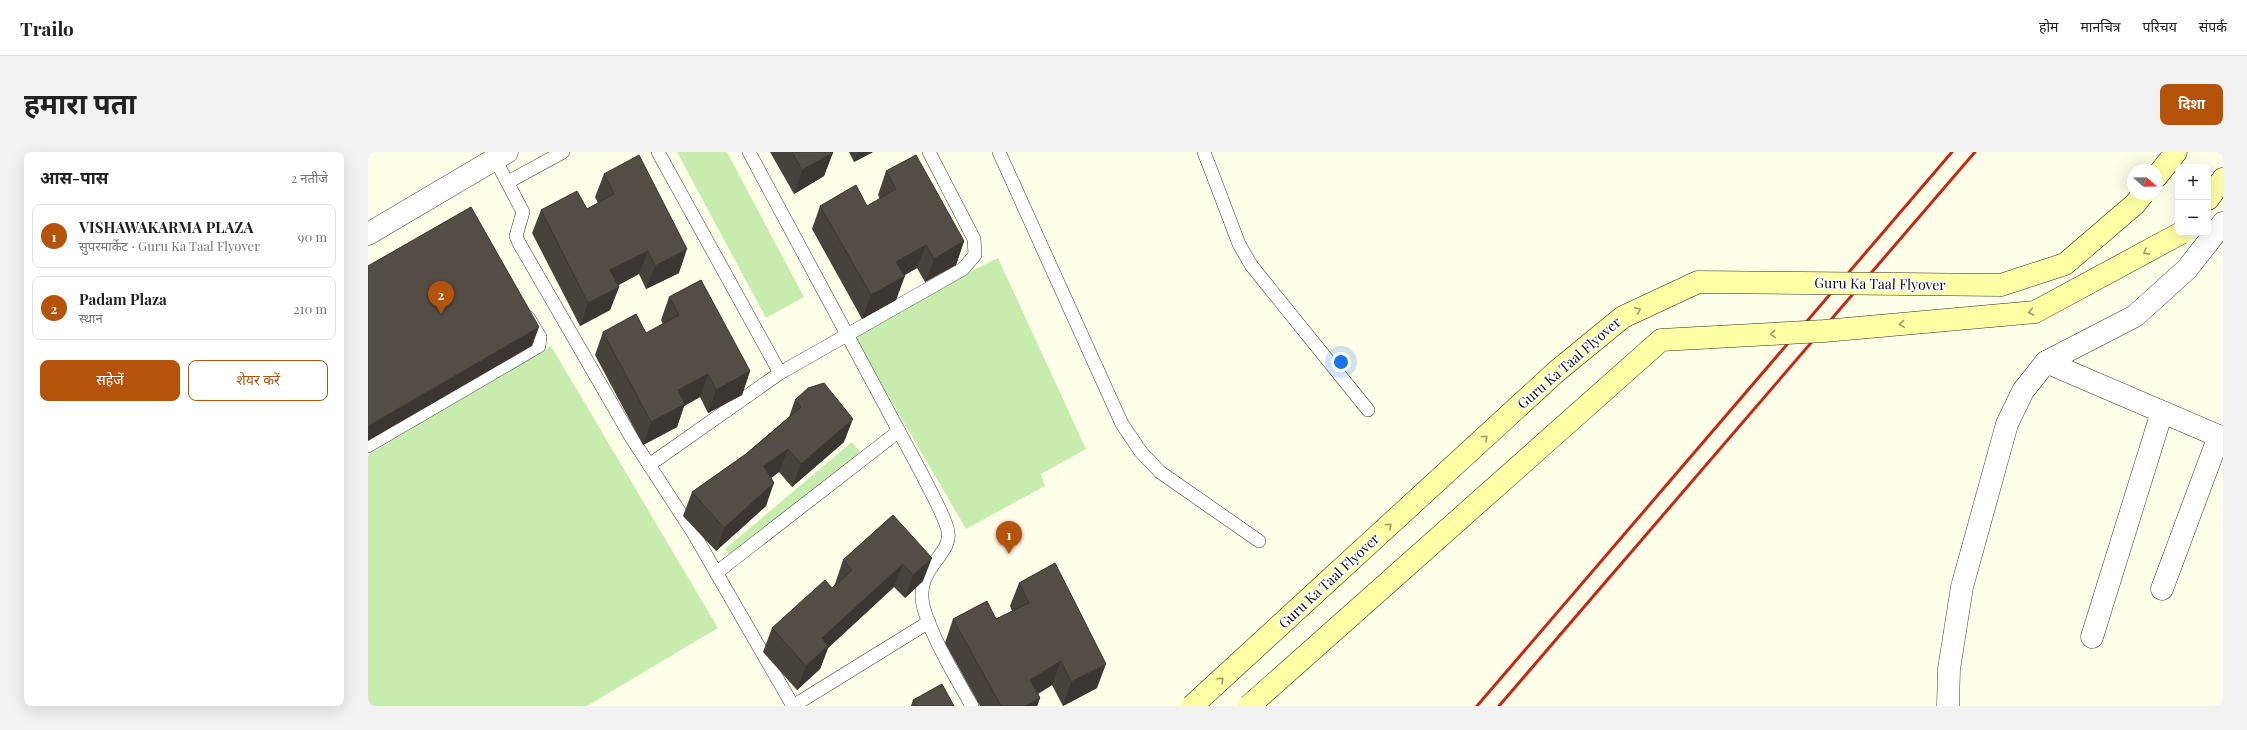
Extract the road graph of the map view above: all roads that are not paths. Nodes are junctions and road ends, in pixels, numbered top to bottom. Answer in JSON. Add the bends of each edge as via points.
{"nodes":[{"id":1,"x":563,"y":152,"type":"edge"},
{"id":2,"x":658,"y":152,"type":"edge"},
{"id":3,"x":749,"y":152,"type":"edge"},
{"id":4,"x":929,"y":152,"type":"edge"},
{"id":5,"x":999,"y":152,"type":"edge"},
{"id":6,"x":1204,"y":152,"type":"edge"},
{"id":7,"x":2176,"y":152,"type":"edge"},
{"id":8,"x":498,"y":154,"type":"edge"},
{"id":9,"x":2163,"y":168,"type":"edge"},
{"id":10,"x":2223,"y":179,"type":"edge"},
{"id":11,"x":508,"y":182,"type":"junction"},
{"id":12,"x":2211,"y":195,"type":"edge"},
{"id":13,"x":2138,"y":200,"type":"edge"},
{"id":14,"x":2223,"y":223,"type":"edge"},
{"id":15,"x":368,"y":234,"type":"edge"},
{"id":16,"x":2175,"y":236,"type":"edge"},
{"id":17,"x":520,"y":304,"type":"edge"},
{"id":18,"x":847,"y":335,"type":"junction"},
{"id":19,"x":2046,"y":362,"type":"junction"},
{"id":20,"x":780,"y":373,"type":"junction"},
{"id":21,"x":1368,"y":410,"type":"dead end"},
{"id":22,"x":2162,"y":412,"type":"junction"},
{"id":23,"x":899,"y":431,"type":"junction"},
{"id":24,"x":2221,"y":437,"type":"edge"},
{"id":25,"x":368,"y":446,"type":"edge"},
{"id":26,"x":649,"y":465,"type":"junction"},
{"id":27,"x":1259,"y":541,"type":"dead end"},
{"id":28,"x":716,"y":573,"type":"junction"},
{"id":29,"x":2162,"y":589,"type":"dead end"},
{"id":30,"x":929,"y":622,"type":"junction"},
{"id":31,"x":2092,"y":637,"type":"dead end"},
{"id":32,"x":793,"y":706,"type":"edge"},
{"id":33,"x":972,"y":706,"type":"edge"},
{"id":34,"x":1192,"y":706,"type":"edge"},
{"id":35,"x":1249,"y":706,"type":"edge"},
{"id":36,"x":1948,"y":706,"type":"edge"}],
"edges":[{"from":1,"to":11,"type":"lane"},
{"from":2,"to":20,"type":"lane"},
{"from":3,"to":18,"type":"lane"},
{"from":4,"to":18,"type":"lane","via":[[974,239],[975,255],[963,269]]},
{"from":5,"to":27,"type":"lane","via":[[1122,424],[1141,452],[1160,472]]},
{"from":6,"to":21,"type":"lane","via":[[1239,244],[1251,265]]},
{"from":7,"to":9,"type":"main road"},
{"from":8,"to":11,"type":"lane"},
{"from":8,"to":15,"type":"street"},
{"from":10,"to":12,"type":"main road"},
{"from":11,"to":26,"type":"lane","via":[[523,212],[516,236],[519,243]]},
{"from":34,"to":13,"type":"main road","name":"Guru Ka Taal Flyover","one_way":true,"bridge":true,"via":[[1557,372],[1623,316],[1698,282],[2001,285],[2065,264]]},
{"from":14,"to":19,"type":"street","via":[[2187,269],[2135,316]]},
{"from":16,"to":35,"type":"main road","one_way":true,"bridge":true,"via":[[2035,312],[1824,330],[1661,340]]},
{"from":17,"to":25,"type":"lane","via":[[540,337],[539,346]]},
{"from":18,"to":20,"type":"lane"},
{"from":18,"to":23,"type":"lane"},
{"from":19,"to":22,"type":"street"},
{"from":19,"to":36,"type":"street","via":[[2023,391],[2007,424],[1962,587],[1949,669]]},
{"from":20,"to":26,"type":"lane"},
{"from":22,"to":24,"type":"street"},
{"from":22,"to":31,"type":"street"},
{"from":23,"to":28,"type":"lane"},
{"from":23,"to":30,"type":"lane","via":[[948,532],[947,546],[924,578],[922,598]]},
{"from":24,"to":29,"type":"street"},
{"from":26,"to":28,"type":"lane"},
{"from":28,"to":32,"type":"lane"},
{"from":30,"to":32,"type":"lane"},
{"from":30,"to":33,"type":"lane"}]}
